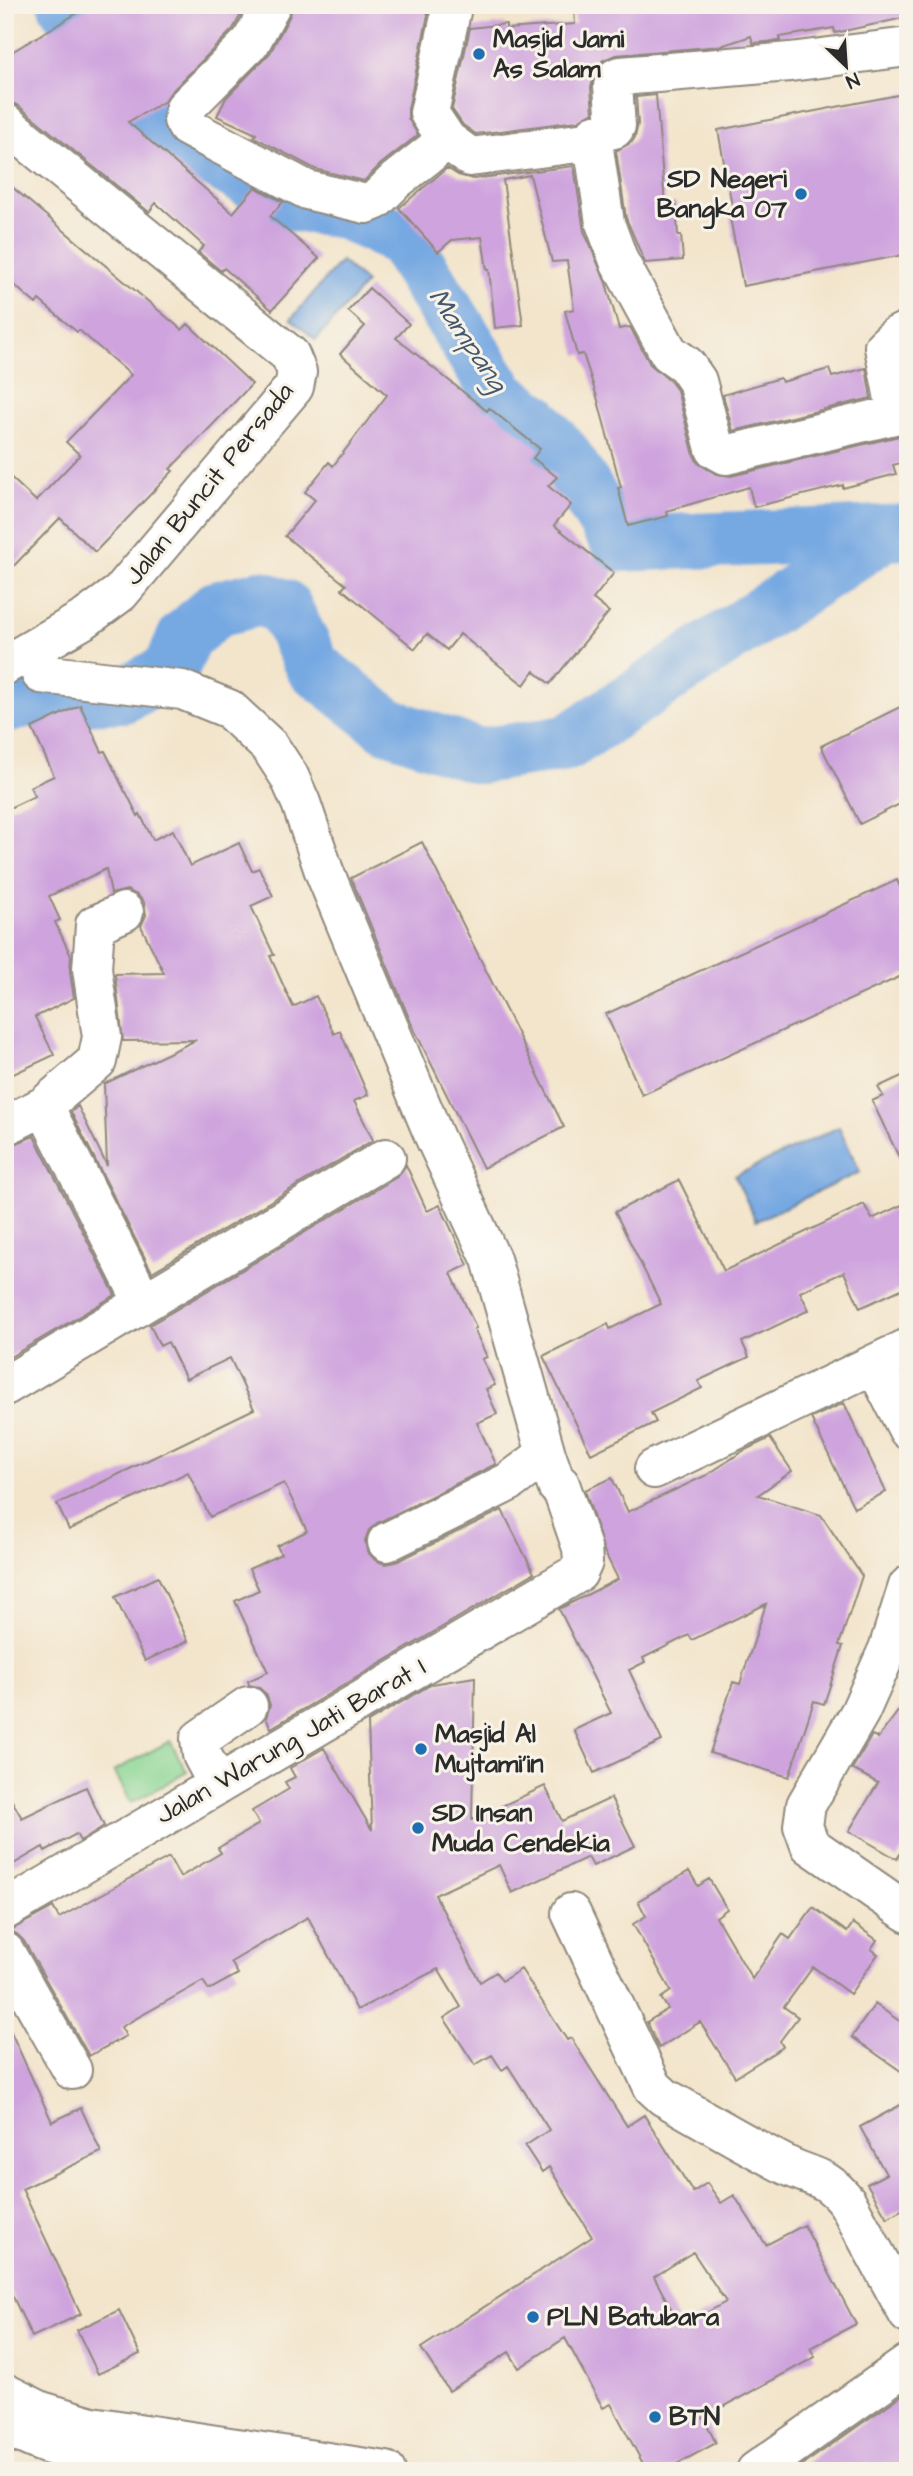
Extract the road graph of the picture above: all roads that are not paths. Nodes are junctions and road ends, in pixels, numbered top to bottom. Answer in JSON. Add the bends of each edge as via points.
{"nodes":[{"id":1,"x":271,"y":5,"type":"edge"},
{"id":2,"x":447,"y":5,"type":"edge"},
{"id":3,"x":908,"y":47,"type":"edge"},
{"id":4,"x":5,"y":123,"type":"edge"},
{"id":5,"x":447,"y":140,"type":"junction"},
{"id":6,"x":591,"y":144,"type":"junction"},
{"id":7,"x":908,"y":330,"type":"edge"},
{"id":8,"x":23,"y":670,"type":"edge"},
{"id":9,"x":124,"y":912,"type":"dead end"},
{"id":10,"x":44,"y":1106,"type":"junction"},
{"id":11,"x":5,"y":1126,"type":"edge"},
{"id":12,"x":386,"y":1158,"type":"dead end"},
{"id":13,"x":143,"y":1302,"type":"junction"},
{"id":14,"x":891,"y":1356,"type":"edge"},
{"id":15,"x":5,"y":1386,"type":"edge"},
{"id":16,"x":908,"y":1430,"type":"edge"},
{"id":17,"x":545,"y":1454,"type":"junction"},
{"id":18,"x":654,"y":1469,"type":"dead end"},
{"id":19,"x":387,"y":1542,"type":"dead end"},
{"id":20,"x":908,"y":1586,"type":"edge"},
{"id":21,"x":248,"y":1706,"type":"dead end"},
{"id":22,"x":218,"y":1784,"type":"junction"},
{"id":23,"x":5,"y":1910,"type":"edge"},
{"id":24,"x":571,"y":1913,"type":"dead end"},
{"id":25,"x":908,"y":1913,"type":"edge"},
{"id":26,"x":5,"y":1952,"type":"edge"},
{"id":27,"x":72,"y":2070,"type":"dead end"},
{"id":28,"x":908,"y":2314,"type":"edge"},
{"id":29,"x":908,"y":2364,"type":"edge"},
{"id":30,"x":5,"y":2393,"type":"edge"},
{"id":31,"x":5,"y":2426,"type":"edge"},
{"id":32,"x":5,"y":2450,"type":"edge"},
{"id":33,"x":79,"y":2471,"type":"edge"},
{"id":34,"x":230,"y":2471,"type":"edge"},
{"id":35,"x":386,"y":2471,"type":"edge"},
{"id":36,"x":756,"y":2471,"type":"edge"}],
"edges":[{"from":1,"to":5,"type":"street","via":[[251,42],[185,108],[187,127],[307,190],[366,204]]},
{"from":2,"to":5,"type":"street","via":[[451,12],[429,113]]},
{"from":3,"to":6,"type":"street","via":[[617,77],[613,86],[616,126],[595,134]]},
{"from":4,"to":8,"type":"street","name":"Jalan Buncit Persada","via":[[290,355],[297,372],[294,387],[120,593]]},
{"from":5,"to":6,"type":"street","via":[[470,157]]},
{"from":6,"to":7,"type":"street","via":[[605,223],[619,261],[669,353],[686,365],[697,381],[715,449],[726,455],[894,415],[897,410],[884,347]]},
{"from":8,"to":17,"type":"street","via":[[181,690],[229,709],[270,747],[301,803],[324,871],[413,1086],[491,1259]]},
{"from":9,"to":10,"type":"street","via":[[95,925],[92,969],[103,1037],[97,1061]]},
{"from":10,"to":11,"type":"street"},
{"from":10,"to":13,"type":"street"},
{"from":12,"to":13,"type":"street"},
{"from":13,"to":15,"type":"street"},
{"from":14,"to":16,"type":"street"},
{"from":14,"to":18,"type":"street"},
{"from":17,"to":19,"type":"street","via":[[509,1482]]},
{"from":17,"to":22,"type":"street","name":"Jalan Warung Jati Barat I","via":[[582,1548],[578,1573]]},
{"from":20,"to":25,"type":"street","via":[[888,1649],[860,1712],[806,1805],[803,1826],[810,1846]]},
{"from":21,"to":22,"type":"street","via":[[200,1739],[202,1755]]},
{"from":22,"to":23,"type":"street","name":"Jalan Warung Jati Barat I"},
{"from":24,"to":28,"type":"street","via":[[653,2087],[663,2097],[836,2189]]},
{"from":26,"to":27,"type":"street"},
{"from":29,"to":36,"type":"street"},
{"from":30,"to":35,"type":"street","via":[[40,2411],[92,2426]]},
{"from":31,"to":34,"type":"street","via":[[46,2444],[94,2455]]},
{"from":32,"to":33,"type":"street"}]}
